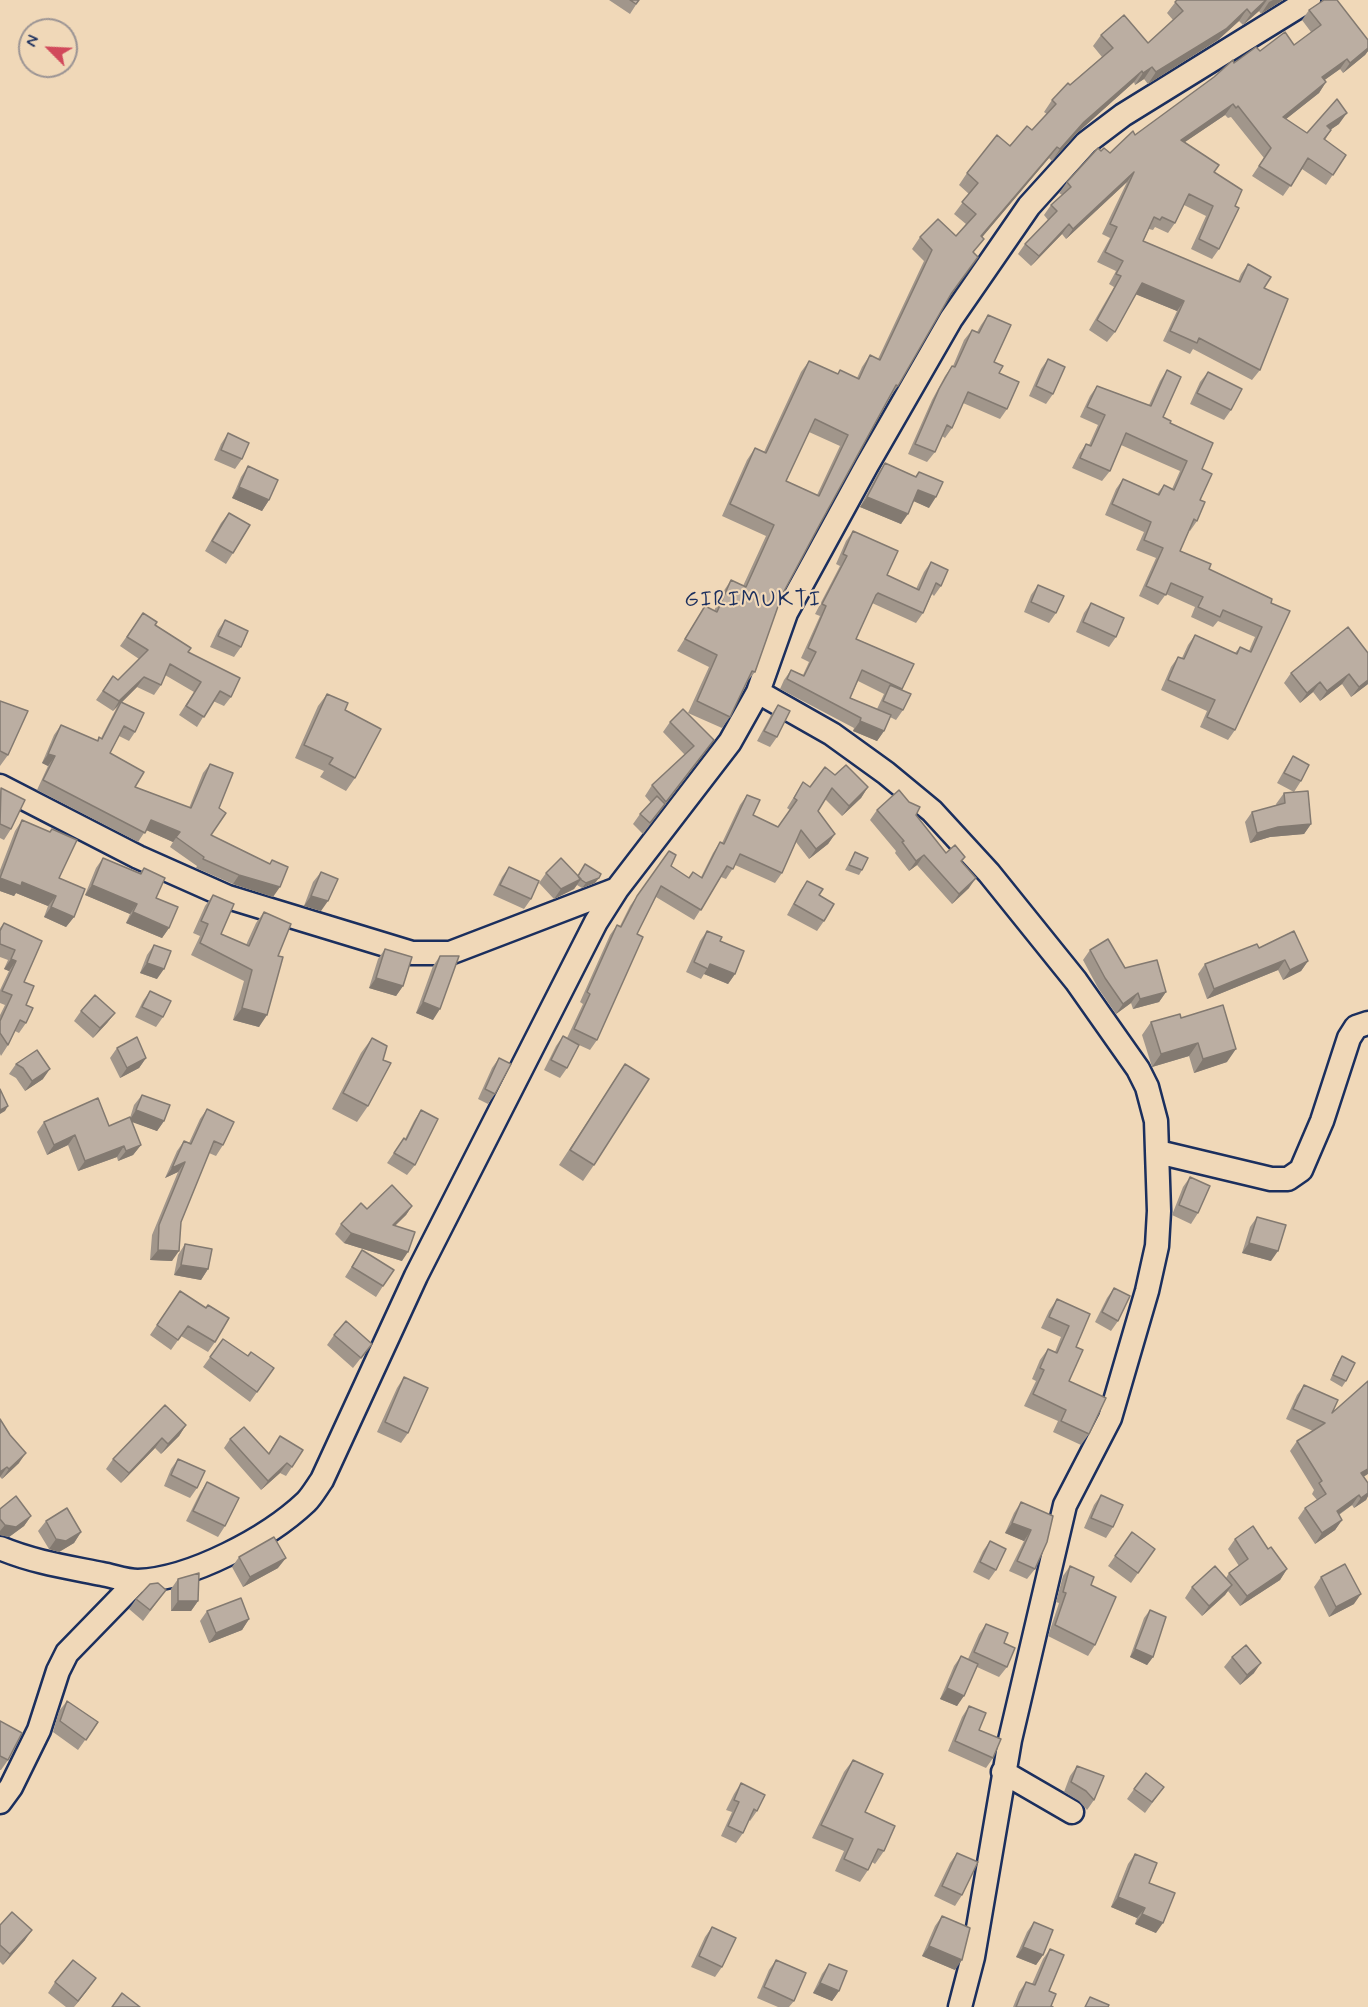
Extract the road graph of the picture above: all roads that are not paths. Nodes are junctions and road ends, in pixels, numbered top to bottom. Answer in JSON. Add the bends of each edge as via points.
{"nodes":[{"id":1,"x":1309,"y":0,"type":"edge"},
{"id":2,"x":758,"y":692,"type":"junction"},
{"id":3,"x":0,"y":786,"type":"edge"},
{"id":4,"x":617,"y":889,"type":"junction"},
{"id":5,"x":1368,"y":1023,"type":"edge"},
{"id":6,"x":1158,"y":1152,"type":"junction"},
{"id":7,"x":0,"y":1548,"type":"edge"},
{"id":8,"x":136,"y":1581,"type":"junction"},
{"id":9,"x":1004,"y":1772,"type":"junction"},
{"id":10,"x":0,"y":1802,"type":"edge"},
{"id":11,"x":1072,"y":1812,"type":"dead end"},
{"id":12,"x":960,"y":2007,"type":"edge"}],
"edges":[{"from":1,"to":2,"type":"street","via":[[1123,115],[1086,143],[1029,206],[951,319],[867,465],[786,613]]},
{"from":2,"to":4,"type":"street","via":[[730,742]]},
{"from":2,"to":6,"type":"street","via":[[832,734],[913,793],[989,873],[1076,981],[1138,1069],[1156,1121]]},
{"from":3,"to":4,"type":"street","via":[[138,857],[228,897],[412,953],[450,953]]},
{"from":4,"to":8,"type":"street","via":[[596,922],[416,1276],[322,1480],[308,1500],[266,1532],[187,1572]]},
{"from":5,"to":6,"type":"street","via":[[1356,1027],[1349,1038],[1301,1170],[1288,1179],[1271,1179]]},
{"from":6,"to":9,"type":"street","via":[[1157,1246],[1147,1291],[1110,1418],[1065,1506]]},
{"from":7,"to":8,"type":"street","via":[[34,1560]]},
{"from":8,"to":10,"type":"street","via":[[67,1653],[39,1730]]},
{"from":9,"to":11,"type":"street"},
{"from":9,"to":12,"type":"street","via":[[973,1957]]}]}
